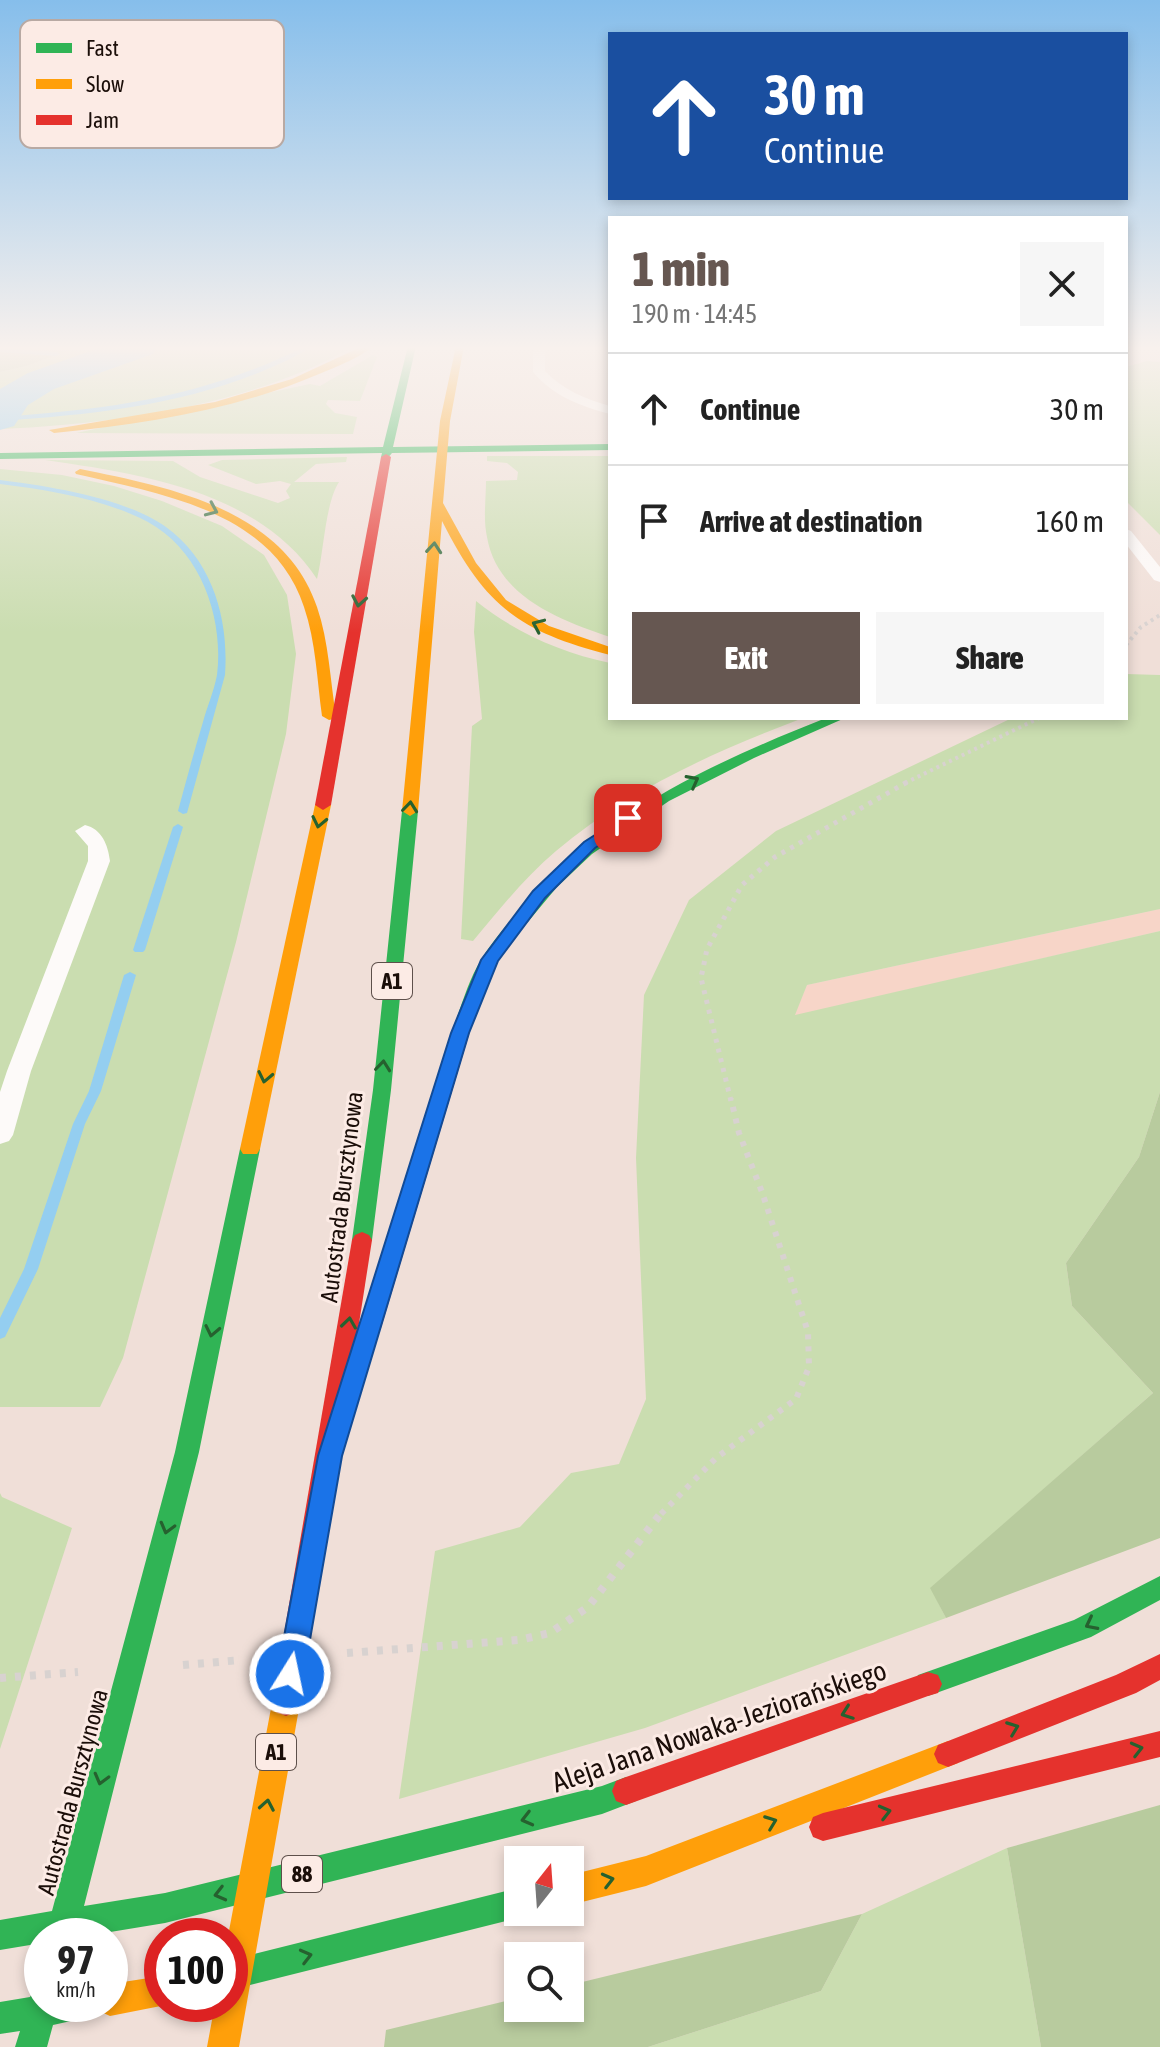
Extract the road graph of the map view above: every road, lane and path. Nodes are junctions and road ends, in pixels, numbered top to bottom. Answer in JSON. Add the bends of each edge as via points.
{"nodes":[{"id":1,"x":388,"y":442,"type":"edge"},
{"id":2,"x":443,"y":442,"type":"edge"},
{"id":3,"x":608,"y":447,"type":"edge"},
{"id":4,"x":0,"y":456,"type":"edge"},
{"id":5,"x":0,"y":463,"type":"edge"},
{"id":6,"x":438,"y":504,"type":"junction"},
{"id":7,"x":1128,"y":537,"type":"edge"},
{"id":8,"x":1160,"y":577,"type":"edge"},
{"id":9,"x":1160,"y":615,"type":"edge"},
{"id":10,"x":1128,"y":643,"type":"edge"},
{"id":11,"x":608,"y":650,"type":"edge"},
{"id":12,"x":833,"y":720,"type":"edge"},
{"id":13,"x":1035,"y":720,"type":"edge"},
{"id":14,"x":335,"y":746,"type":"junction"},
{"id":15,"x":85,"y":831,"type":"dead end"},
{"id":16,"x":0,"y":1135,"type":"edge"},
{"id":17,"x":330,"y":1456,"type":"junction"},
{"id":18,"x":1160,"y":1587,"type":"edge"},
{"id":19,"x":330,"y":1654,"type":"dead end"},
{"id":20,"x":252,"y":1660,"type":"dead end"},
{"id":21,"x":173,"y":1665,"type":"dead end"},
{"id":22,"x":1160,"y":1666,"type":"edge"},
{"id":23,"x":94,"y":1671,"type":"dead end"},
{"id":24,"x":0,"y":1678,"type":"edge"},
{"id":25,"x":1160,"y":1744,"type":"edge"},
{"id":26,"x":646,"y":1871,"type":"junction"},
{"id":27,"x":584,"y":1886,"type":"edge"},
{"id":28,"x":504,"y":1906,"type":"edge"},
{"id":29,"x":66,"y":1918,"type":"edge"},
{"id":30,"x":0,"y":1935,"type":"edge"},
{"id":31,"x":248,"y":1970,"type":"edge"},
{"id":32,"x":24,"y":2014,"type":"edge"},
{"id":33,"x":0,"y":2018,"type":"edge"},
{"id":34,"x":38,"y":2022,"type":"edge"},
{"id":35,"x":31,"y":2047,"type":"edge"},
{"id":36,"x":223,"y":2047,"type":"edge"}],
"edges":[{"from":1,"to":14,"type":"main road","name":"Autostrada Bursztynowa","one_way":true},
{"from":2,"to":6,"type":"main road","name":"Autostrada Bursztynowa","number":"A1"},
{"from":3,"to":4,"type":"main road"},
{"from":5,"to":14,"type":"main road","one_way":true,"via":[[153,488],[221,513],[259,536],[287,561],[305,592]]},
{"from":11,"to":6,"type":"main road","one_way":true,"via":[[521,617],[495,599]]},
{"from":17,"to":6,"type":"main road","name":"Autostrada Bursztynowa","number":"A1","one_way":true,"via":[[373,1151]]},
{"from":7,"to":8,"type":"lane"},
{"from":9,"to":10,"type":"path"},
{"from":17,"to":12,"type":"main road","one_way":true,"via":[[460,1033],[489,960],[539,894],[590,845],[648,805],[729,761]]},
{"from":13,"to":19,"type":"path","via":[[894,788],[775,857],[742,885],[707,949],[701,978],[735,1118],[808,1332],[809,1367],[796,1399],[716,1458],[673,1498],[588,1607],[550,1633],[519,1640]]},
{"from":14,"to":29,"type":"main road","name":"Autostrada Bursztynowa","one_way":true,"via":[[187,1452]]},
{"from":15,"to":16,"type":"lane","via":[[98,845],[99,861]]},
{"from":36,"to":17,"type":"main road","name":"Autostrada Bursztynowa","number":"A1","one_way":true},
{"from":18,"to":30,"type":"main road","name":"Aleja Jana Nowaka-Jeziorańskiego","number":"88","one_way":true,"via":[[1082,1629],[602,1800],[165,1908]]},
{"from":20,"to":21,"type":"path"},
{"from":26,"to":22,"type":"main road","one_way":true,"via":[[1126,1684]]},
{"from":23,"to":24,"type":"path"},
{"from":26,"to":25,"type":"main road","one_way":true},
{"from":27,"to":26,"type":"main road","one_way":true},
{"from":31,"to":28,"type":"main road","one_way":true},
{"from":32,"to":33,"type":"main road"},
{"from":34,"to":35,"type":"main road"}]}
